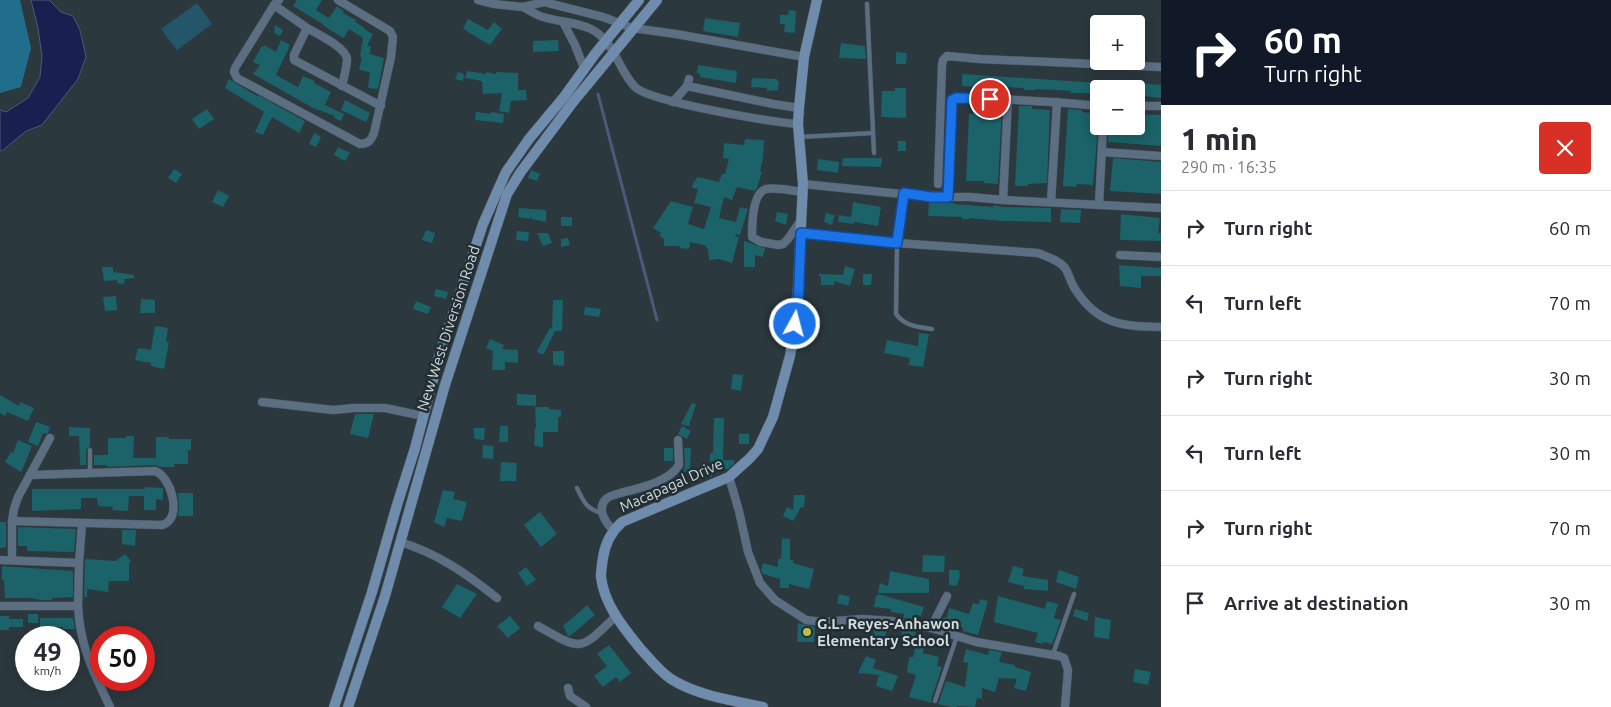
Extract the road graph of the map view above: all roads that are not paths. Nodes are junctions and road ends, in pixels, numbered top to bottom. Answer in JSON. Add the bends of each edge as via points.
{"nodes":[{"id":1,"x":338,"y":0,"type":"edge"},
{"id":2,"x":478,"y":0,"type":"edge"},
{"id":3,"x":639,"y":0,"type":"edge"},
{"id":4,"x":657,"y":0,"type":"edge"},
{"id":5,"x":816,"y":0,"type":"edge"},
{"id":6,"x":277,"y":3,"type":"edge"},
{"id":7,"x":867,"y":4,"type":"dead end"},
{"id":8,"x":523,"y":6,"type":"junction"},
{"id":9,"x":577,"y":10,"type":"junction"},
{"id":10,"x":563,"y":22,"type":"junction"},
{"id":11,"x":620,"y":23,"type":"junction"},
{"id":12,"x":574,"y":24,"type":"junction"},
{"id":13,"x":307,"y":28,"type":"junction"},
{"id":14,"x":632,"y":28,"type":"junction"},
{"id":15,"x":605,"y":41,"type":"junction"},
{"id":16,"x":614,"y":51,"type":"junction"},
{"id":17,"x":804,"y":57,"type":"junction"},
{"id":18,"x":584,"y":68,"type":"junction"},
{"id":19,"x":1161,"y":68,"type":"edge"},
{"id":20,"x":342,"y":86,"type":"junction"},
{"id":21,"x":1008,"y":99,"type":"junction"},
{"id":22,"x":673,"y":102,"type":"junction"},
{"id":23,"x":1057,"y":102,"type":"junction"},
{"id":24,"x":773,"y":104,"type":"junction"},
{"id":25,"x":1090,"y":105,"type":"edge"},
{"id":26,"x":381,"y":106,"type":"junction"},
{"id":27,"x":1145,"y":106,"type":"edge"},
{"id":28,"x":1161,"y":106,"type":"edge"},
{"id":29,"x":799,"y":108,"type":"junction"},
{"id":30,"x":770,"y":121,"type":"junction"},
{"id":31,"x":798,"y":124,"type":"junction"},
{"id":32,"x":872,"y":133,"type":"junction"},
{"id":33,"x":1103,"y":135,"type":"edge"},
{"id":34,"x":800,"y":137,"type":"junction"},
{"id":35,"x":1102,"y":152,"type":"junction"},
{"id":36,"x":874,"y":153,"type":"dead end"},
{"id":37,"x":1161,"y":156,"type":"edge"},
{"id":38,"x":938,"y":184,"type":"dead end"},
{"id":39,"x":803,"y":188,"type":"junction"},
{"id":40,"x":904,"y":193,"type":"junction"},
{"id":41,"x":948,"y":197,"type":"junction"},
{"id":42,"x":1003,"y":200,"type":"junction"},
{"id":43,"x":1051,"y":202,"type":"junction"},
{"id":44,"x":1099,"y":205,"type":"junction"},
{"id":45,"x":1161,"y":208,"type":"edge"},
{"id":46,"x":802,"y":218,"type":"junction"},
{"id":47,"x":801,"y":233,"type":"junction"},
{"id":48,"x":897,"y":243,"type":"junction"},
{"id":49,"x":1120,"y":255,"type":"dead end"},
{"id":50,"x":1161,"y":257,"type":"edge"},
{"id":51,"x":1161,"y":326,"type":"edge"},
{"id":52,"x":932,"y":329,"type":"dead end"},
{"id":53,"x":262,"y":402,"type":"dead end"},
{"id":54,"x":424,"y":416,"type":"junction"},
{"id":55,"x":50,"y":438,"type":"dead end"},
{"id":56,"x":678,"y":440,"type":"dead end"},
{"id":57,"x":90,"y":450,"type":"dead end"},
{"id":58,"x":90,"y":473,"type":"junction"},
{"id":59,"x":30,"y":475,"type":"junction"},
{"id":60,"x":729,"y":478,"type":"junction"},
{"id":61,"x":577,"y":488,"type":"dead end"},
{"id":62,"x":603,"y":514,"type":"junction"},
{"id":63,"x":12,"y":521,"type":"junction"},
{"id":64,"x":82,"y":524,"type":"junction"},
{"id":65,"x":613,"y":530,"type":"junction"},
{"id":66,"x":400,"y":542,"type":"junction"},
{"id":67,"x":0,"y":560,"type":"edge"},
{"id":68,"x":12,"y":560,"type":"junction"},
{"id":69,"x":79,"y":563,"type":"junction"},
{"id":70,"x":1074,"y":594,"type":"dead end"},
{"id":71,"x":947,"y":596,"type":"dead end"},
{"id":72,"x":497,"y":598,"type":"dead end"},
{"id":73,"x":0,"y":606,"type":"edge"},
{"id":74,"x":78,"y":606,"type":"junction"},
{"id":75,"x":616,"y":616,"type":"junction"},
{"id":76,"x":538,"y":626,"type":"dead end"},
{"id":77,"x":931,"y":628,"type":"junction"},
{"id":78,"x":958,"y":636,"type":"junction"},
{"id":79,"x":1053,"y":654,"type":"junction"},
{"id":80,"x":568,"y":688,"type":"dead end"},
{"id":81,"x":935,"y":701,"type":"dead end"},
{"id":82,"x":110,"y":707,"type":"edge"},
{"id":83,"x":334,"y":707,"type":"edge"},
{"id":84,"x":348,"y":707,"type":"edge"},
{"id":85,"x":586,"y":707,"type":"edge"},
{"id":86,"x":762,"y":707,"type":"edge"},
{"id":87,"x":1065,"y":707,"type":"edge"}],
"edges":[{"from":1,"to":26,"type":"street","via":[[390,31],[394,37]]},
{"from":2,"to":8,"type":"street"},
{"from":3,"to":11,"type":"street","name":"New West Diversion Road"},
{"from":4,"to":14,"type":"street","name":"New West Diversion Road"},
{"from":5,"to":17,"type":"street","name":"Macapagal Drive"},
{"from":6,"to":13,"type":"street"},
{"from":6,"to":26,"type":"street","via":[[236,68],[237,78],[360,144],[366,144],[372,138]]},
{"from":7,"to":32,"type":"lane"},
{"from":8,"to":9,"type":"street","via":[[544,2]]},
{"from":8,"to":10,"type":"street","via":[[541,16]]},
{"from":9,"to":11,"type":"street"},
{"from":9,"to":12,"type":"street"},
{"from":10,"to":12,"type":"street"},
{"from":10,"to":18,"type":"street"},
{"from":11,"to":14,"type":"street"},
{"from":11,"to":15,"type":"street","name":"New West Diversion Road"},
{"from":12,"to":15,"type":"street","via":[[592,29]]},
{"from":13,"to":20,"type":"street","via":[[346,53]]},
{"from":13,"to":20,"type":"street","via":[[294,60]]},
{"from":14,"to":16,"type":"street","name":"New West Diversion Road"},
{"from":14,"to":17,"type":"street"},
{"from":15,"to":16,"type":"street"},
{"from":15,"to":18,"type":"street","name":"New West Diversion Road"},
{"from":16,"to":22,"type":"street","via":[[636,89]]},
{"from":16,"to":66,"type":"street","name":"New West Diversion Road","via":[[507,194],[444,385]]},
{"from":17,"to":29,"type":"street","name":"Macapagal Drive"},
{"from":18,"to":54,"type":"street","name":"New West Diversion Road","via":[[506,172],[483,224],[440,353]]},
{"from":19,"to":38,"type":"street","via":[[947,56],[942,65]]},
{"from":20,"to":26,"type":"street"},
{"from":21,"to":23,"type":"street"},
{"from":21,"to":41,"type":"street","via":[[952,100]]},
{"from":21,"to":42,"type":"street"},
{"from":22,"to":24,"type":"street","via":[[688,83]]},
{"from":22,"to":30,"type":"street"},
{"from":23,"to":25,"type":"street"},
{"from":23,"to":43,"type":"street"},
{"from":24,"to":29,"type":"street"},
{"from":24,"to":30,"type":"street"},
{"from":27,"to":28,"type":"street"},
{"from":29,"to":31,"type":"street","name":"Macapagal Drive"},
{"from":30,"to":31,"type":"street"},
{"from":31,"to":34,"type":"street","name":"Macapagal Drive"},
{"from":32,"to":34,"type":"lane"},
{"from":32,"to":36,"type":"lane"},
{"from":33,"to":35,"type":"street"},
{"from":34,"to":39,"type":"street","name":"Macapagal Drive"},
{"from":35,"to":37,"type":"street"},
{"from":35,"to":44,"type":"street"},
{"from":39,"to":40,"type":"street"},
{"from":39,"to":46,"type":"street","name":"Macapagal Drive"},
{"from":39,"to":46,"type":"street","via":[[774,189],[759,194],[751,223],[752,237],[779,245],[788,239]]},
{"from":40,"to":41,"type":"street"},
{"from":40,"to":48,"type":"street"},
{"from":41,"to":42,"type":"street"},
{"from":42,"to":43,"type":"street"},
{"from":43,"to":44,"type":"street"},
{"from":44,"to":45,"type":"street"},
{"from":46,"to":47,"type":"street","name":"Macapagal Drive"},
{"from":47,"to":48,"type":"street"},
{"from":47,"to":60,"type":"street","name":"Macapagal Drive","via":[[798,308],[779,397],[758,448]]},
{"from":48,"to":51,"type":"street","via":[[1038,253],[1064,267],[1082,300],[1109,321]]},
{"from":48,"to":52,"type":"lane","via":[[896,314],[906,324]]},
{"from":49,"to":50,"type":"street"},
{"from":53,"to":54,"type":"street","via":[[333,410],[385,408]]},
{"from":54,"to":83,"type":"street","name":"New West Diversion Road","via":[[367,610]]},
{"from":55,"to":59,"type":"street"},
{"from":56,"to":62,"type":"street","via":[[679,465],[673,473],[645,487],[611,496],[602,505]]},
{"from":57,"to":58,"type":"lane"},
{"from":58,"to":59,"type":"street"},
{"from":58,"to":64,"type":"street","via":[[159,472],[172,491],[173,513],[171,520],[162,525]]},
{"from":59,"to":63,"type":"street","via":[[18,497]]},
{"from":60,"to":65,"type":"street","name":"Macapagal Drive","via":[[622,522]]},
{"from":60,"to":77,"type":"street","via":[[748,552],[760,583],[775,600],[806,620],[891,621]]},
{"from":61,"to":62,"type":"lane","via":[[591,510]]},
{"from":62,"to":65,"type":"street","via":[[605,522]]},
{"from":63,"to":64,"type":"street"},
{"from":63,"to":68,"type":"street"},
{"from":64,"to":69,"type":"street"},
{"from":65,"to":75,"type":"street","name":"Macapagal Drive","via":[[604,552],[601,575],[606,597]]},
{"from":66,"to":72,"type":"street","via":[[440,558]]},
{"from":66,"to":84,"type":"street","name":"New West Diversion Road"},
{"from":67,"to":68,"type":"street"},
{"from":68,"to":69,"type":"street"},
{"from":69,"to":74,"type":"street"},
{"from":70,"to":79,"type":"lane"},
{"from":71,"to":77,"type":"street"},
{"from":73,"to":74,"type":"street"},
{"from":74,"to":82,"type":"street","via":[[88,660]]},
{"from":75,"to":76,"type":"street","via":[[585,643],[569,643]]},
{"from":75,"to":86,"type":"street","name":"Macapagal Drive","via":[[670,679],[692,690]]},
{"from":77,"to":78,"type":"street"},
{"from":78,"to":79,"type":"street","via":[[1001,647]]},
{"from":78,"to":81,"type":"lane"},
{"from":79,"to":87,"type":"street","via":[[1064,658],[1068,670]]},
{"from":80,"to":85,"type":"street","via":[[570,696]]}]}
